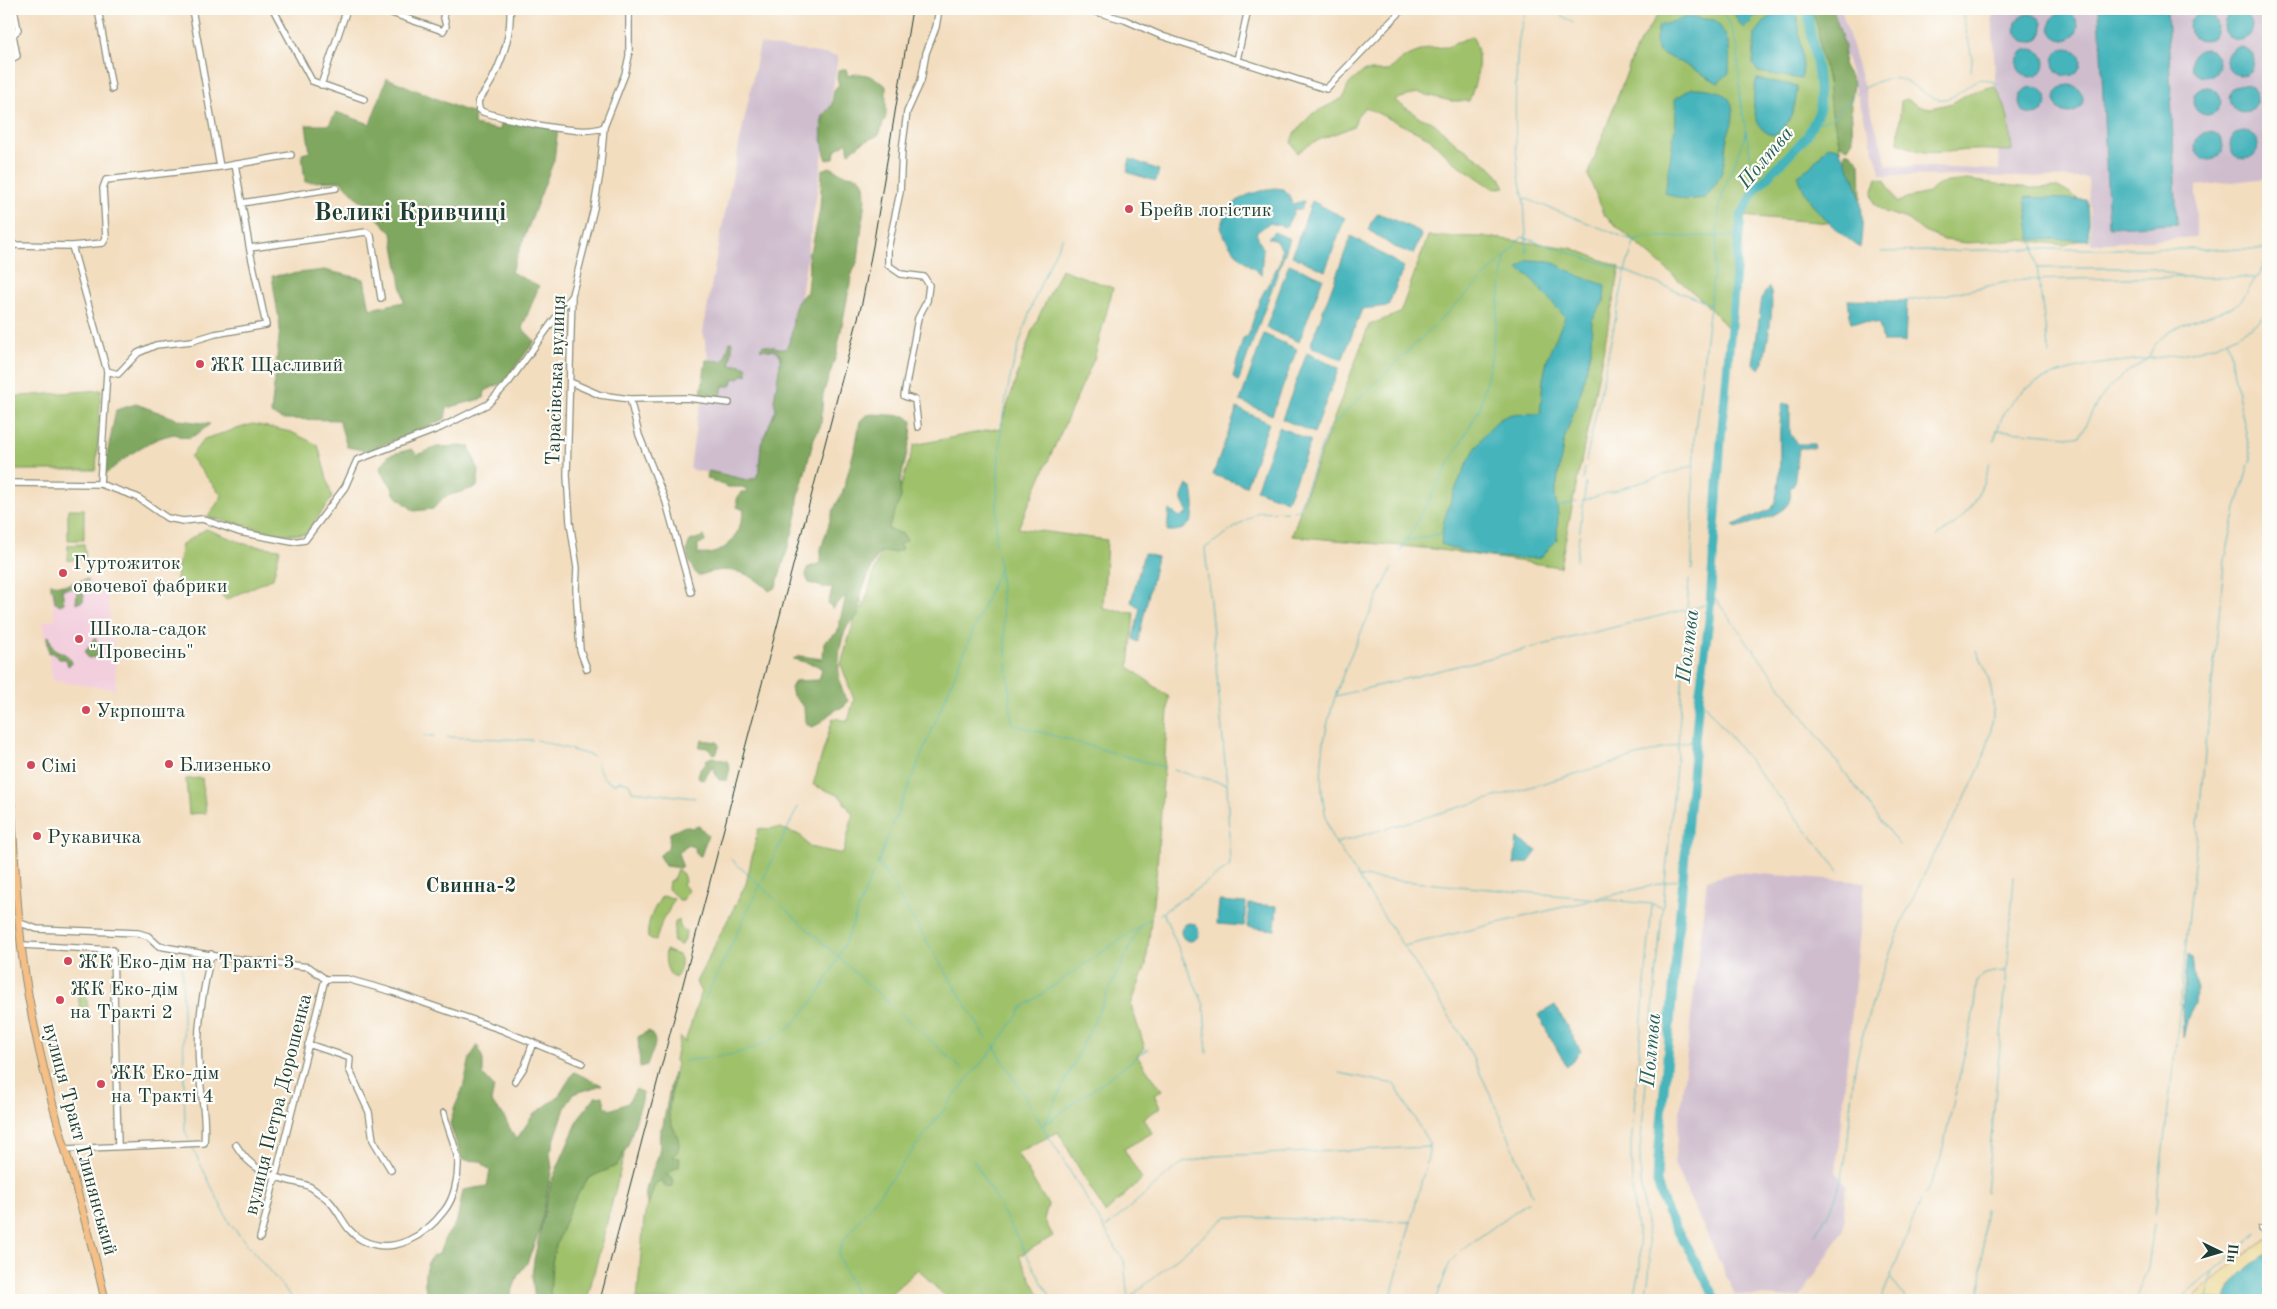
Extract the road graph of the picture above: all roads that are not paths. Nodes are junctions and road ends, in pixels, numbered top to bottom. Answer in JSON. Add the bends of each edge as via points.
{"nodes":[{"id":1,"x":14,"y":9,"type":"edge"},
{"id":2,"x":98,"y":9,"type":"edge"},
{"id":3,"x":192,"y":9,"type":"edge"},
{"id":4,"x":273,"y":9,"type":"edge"},
{"id":5,"x":348,"y":9,"type":"edge"},
{"id":6,"x":380,"y":9,"type":"edge"},
{"id":7,"x":442,"y":9,"type":"edge"},
{"id":8,"x":510,"y":9,"type":"edge"},
{"id":9,"x":629,"y":9,"type":"edge"},
{"id":10,"x":939,"y":9,"type":"edge"},
{"id":11,"x":1086,"y":9,"type":"edge"},
{"id":12,"x":1248,"y":9,"type":"edge"},
{"id":13,"x":1402,"y":9,"type":"edge"},
{"id":14,"x":9,"y":60,"type":"edge"},
{"id":15,"x":1237,"y":60,"type":"junction"},
{"id":16,"x":321,"y":85,"type":"junction"},
{"id":17,"x":112,"y":89,"type":"dead end"},
{"id":18,"x":364,"y":99,"type":"dead end"},
{"id":19,"x":604,"y":127,"type":"junction"},
{"id":20,"x":9,"y":153,"type":"edge"},
{"id":21,"x":291,"y":155,"type":"dead end"},
{"id":22,"x":235,"y":164,"type":"junction"},
{"id":23,"x":220,"y":166,"type":"junction"},
{"id":24,"x":9,"y":180,"type":"edge"},
{"id":25,"x":336,"y":188,"type":"dead end"},
{"id":26,"x":242,"y":203,"type":"junction"},
{"id":27,"x":9,"y":246,"type":"edge"},
{"id":28,"x":72,"y":246,"type":"junction"},
{"id":29,"x":250,"y":248,"type":"junction"},
{"id":30,"x":572,"y":295,"type":"junction"},
{"id":31,"x":381,"y":298,"type":"dead end"},
{"id":32,"x":107,"y":371,"type":"junction"},
{"id":33,"x":570,"y":382,"type":"junction"},
{"id":34,"x":630,"y":399,"type":"junction"},
{"id":35,"x":729,"y":403,"type":"dead end"},
{"id":36,"x":918,"y":427,"type":"dead end"},
{"id":37,"x":9,"y":483,"type":"edge"},
{"id":38,"x":100,"y":484,"type":"junction"},
{"id":39,"x":691,"y":592,"type":"dead end"},
{"id":40,"x":587,"y":669,"type":"dead end"},
{"id":41,"x":9,"y":784,"type":"edge"},
{"id":42,"x":20,"y":925,"type":"junction"},
{"id":43,"x":22,"y":945,"type":"junction"},
{"id":44,"x":211,"y":954,"type":"junction"},
{"id":45,"x":325,"y":979,"type":"junction"},
{"id":46,"x":534,"y":1042,"type":"junction"},
{"id":47,"x":308,"y":1044,"type":"junction"},
{"id":48,"x":582,"y":1063,"type":"dead end"},
{"id":49,"x":515,"y":1081,"type":"dead end"},
{"id":50,"x":444,"y":1113,"type":"dead end"},
{"id":51,"x":118,"y":1145,"type":"junction"},
{"id":52,"x":236,"y":1145,"type":"dead end"},
{"id":53,"x":65,"y":1149,"type":"junction"},
{"id":54,"x":391,"y":1170,"type":"dead end"},
{"id":55,"x":275,"y":1177,"type":"junction"},
{"id":56,"x":260,"y":1238,"type":"dead end"},
{"id":57,"x":105,"y":1300,"type":"edge"}],
"edges":[{"from":1,"to":14,"type":"street","via":[[18,30],[13,35],[17,52],[13,60]]},
{"from":2,"to":17,"type":"street"},
{"from":3,"to":23,"type":"street"},
{"from":4,"to":16,"type":"street","via":[[309,77]]},
{"from":5,"to":16,"type":"street"},
{"from":6,"to":7,"type":"street","via":[[443,31],[446,26]]},
{"from":8,"to":19,"type":"street","via":[[508,36],[492,82],[478,101],[479,109],[559,128],[596,130]]},
{"from":9,"to":19,"type":"street","name":"Тарасівська вулиця","via":[[629,56]]},
{"from":10,"to":36,"type":"street","via":[[921,81],[908,112],[900,192],[888,249],[888,265],[901,274],[924,277],[929,285],[927,301],[918,318],[904,396],[915,400]]},
{"from":11,"to":15,"type":"street"},
{"from":12,"to":15,"type":"street"},
{"from":13,"to":15,"type":"street","via":[[1326,88]]},
{"from":16,"to":18,"type":"street"},
{"from":19,"to":30,"type":"street","name":"Тарасівська вулиця","via":[[600,173]]},
{"from":20,"to":24,"type":"street"},
{"from":21,"to":22,"type":"street"},
{"from":22,"to":23,"type":"street"},
{"from":22,"to":26,"type":"street"},
{"from":23,"to":28,"type":"street","via":[[106,180],[103,188],[106,238],[98,244]]},
{"from":25,"to":26,"type":"street"},
{"from":26,"to":29,"type":"street"},
{"from":27,"to":28,"type":"street"},
{"from":28,"to":32,"type":"street"},
{"from":29,"to":31,"type":"street","via":[[366,232],[371,236]]},
{"from":29,"to":32,"type":"street","via":[[266,325],[192,341],[156,345],[138,353],[118,374]]},
{"from":30,"to":33,"type":"street","name":"Тарасівська вулиця"},
{"from":30,"to":38,"type":"street","via":[[509,382],[488,404],[440,428],[357,460],[345,488],[306,540],[292,542],[239,532],[202,519],[167,518],[137,497]]},
{"from":32,"to":38,"type":"street"},
{"from":33,"to":34,"type":"street","via":[[600,395]]},
{"from":33,"to":40,"type":"street","name":"Тарасівська вулиця","via":[[568,502],[577,568],[580,650]]},
{"from":34,"to":35,"type":"street","via":[[687,398]]},
{"from":34,"to":39,"type":"street","via":[[639,435],[666,502]]},
{"from":37,"to":38,"type":"street"},
{"from":41,"to":42,"type":"main road","name":"вулиця Тракт Глинянський"},
{"from":42,"to":43,"type":"main road","name":"вулиця Тракт Глинянський"},
{"from":42,"to":44,"type":"street","via":[[37,929],[138,933],[148,936],[158,946]]},
{"from":43,"to":51,"type":"street","via":[[113,950]]},
{"from":43,"to":53,"type":"main road","name":"вулиця Тракт Глинянський","via":[[32,1014]]},
{"from":44,"to":45,"type":"street","via":[[221,958],[309,967]]},
{"from":44,"to":51,"type":"street","via":[[199,1014],[201,1099],[206,1127],[204,1143]]},
{"from":45,"to":46,"type":"street","via":[[347,979],[390,991]]},
{"from":45,"to":47,"type":"street","name":"вулиця Петра Дорошенка"},
{"from":46,"to":48,"type":"street"},
{"from":46,"to":49,"type":"street"},
{"from":47,"to":54,"type":"street","via":[[350,1058],[349,1069],[369,1112],[373,1140]]},
{"from":47,"to":55,"type":"street","name":"вулиця Петра Дорошенка"},
{"from":50,"to":55,"type":"street","via":[[459,1162],[454,1191],[445,1210],[415,1239],[381,1245],[362,1240],[347,1228],[325,1197],[308,1186]]},
{"from":51,"to":53,"type":"street"},
{"from":52,"to":55,"type":"street","via":[[250,1165]]},
{"from":53,"to":57,"type":"main road","name":"вулиця Тракт Глинянський"},
{"from":55,"to":56,"type":"street","name":"вулиця Петра Дорошенка"}]}
